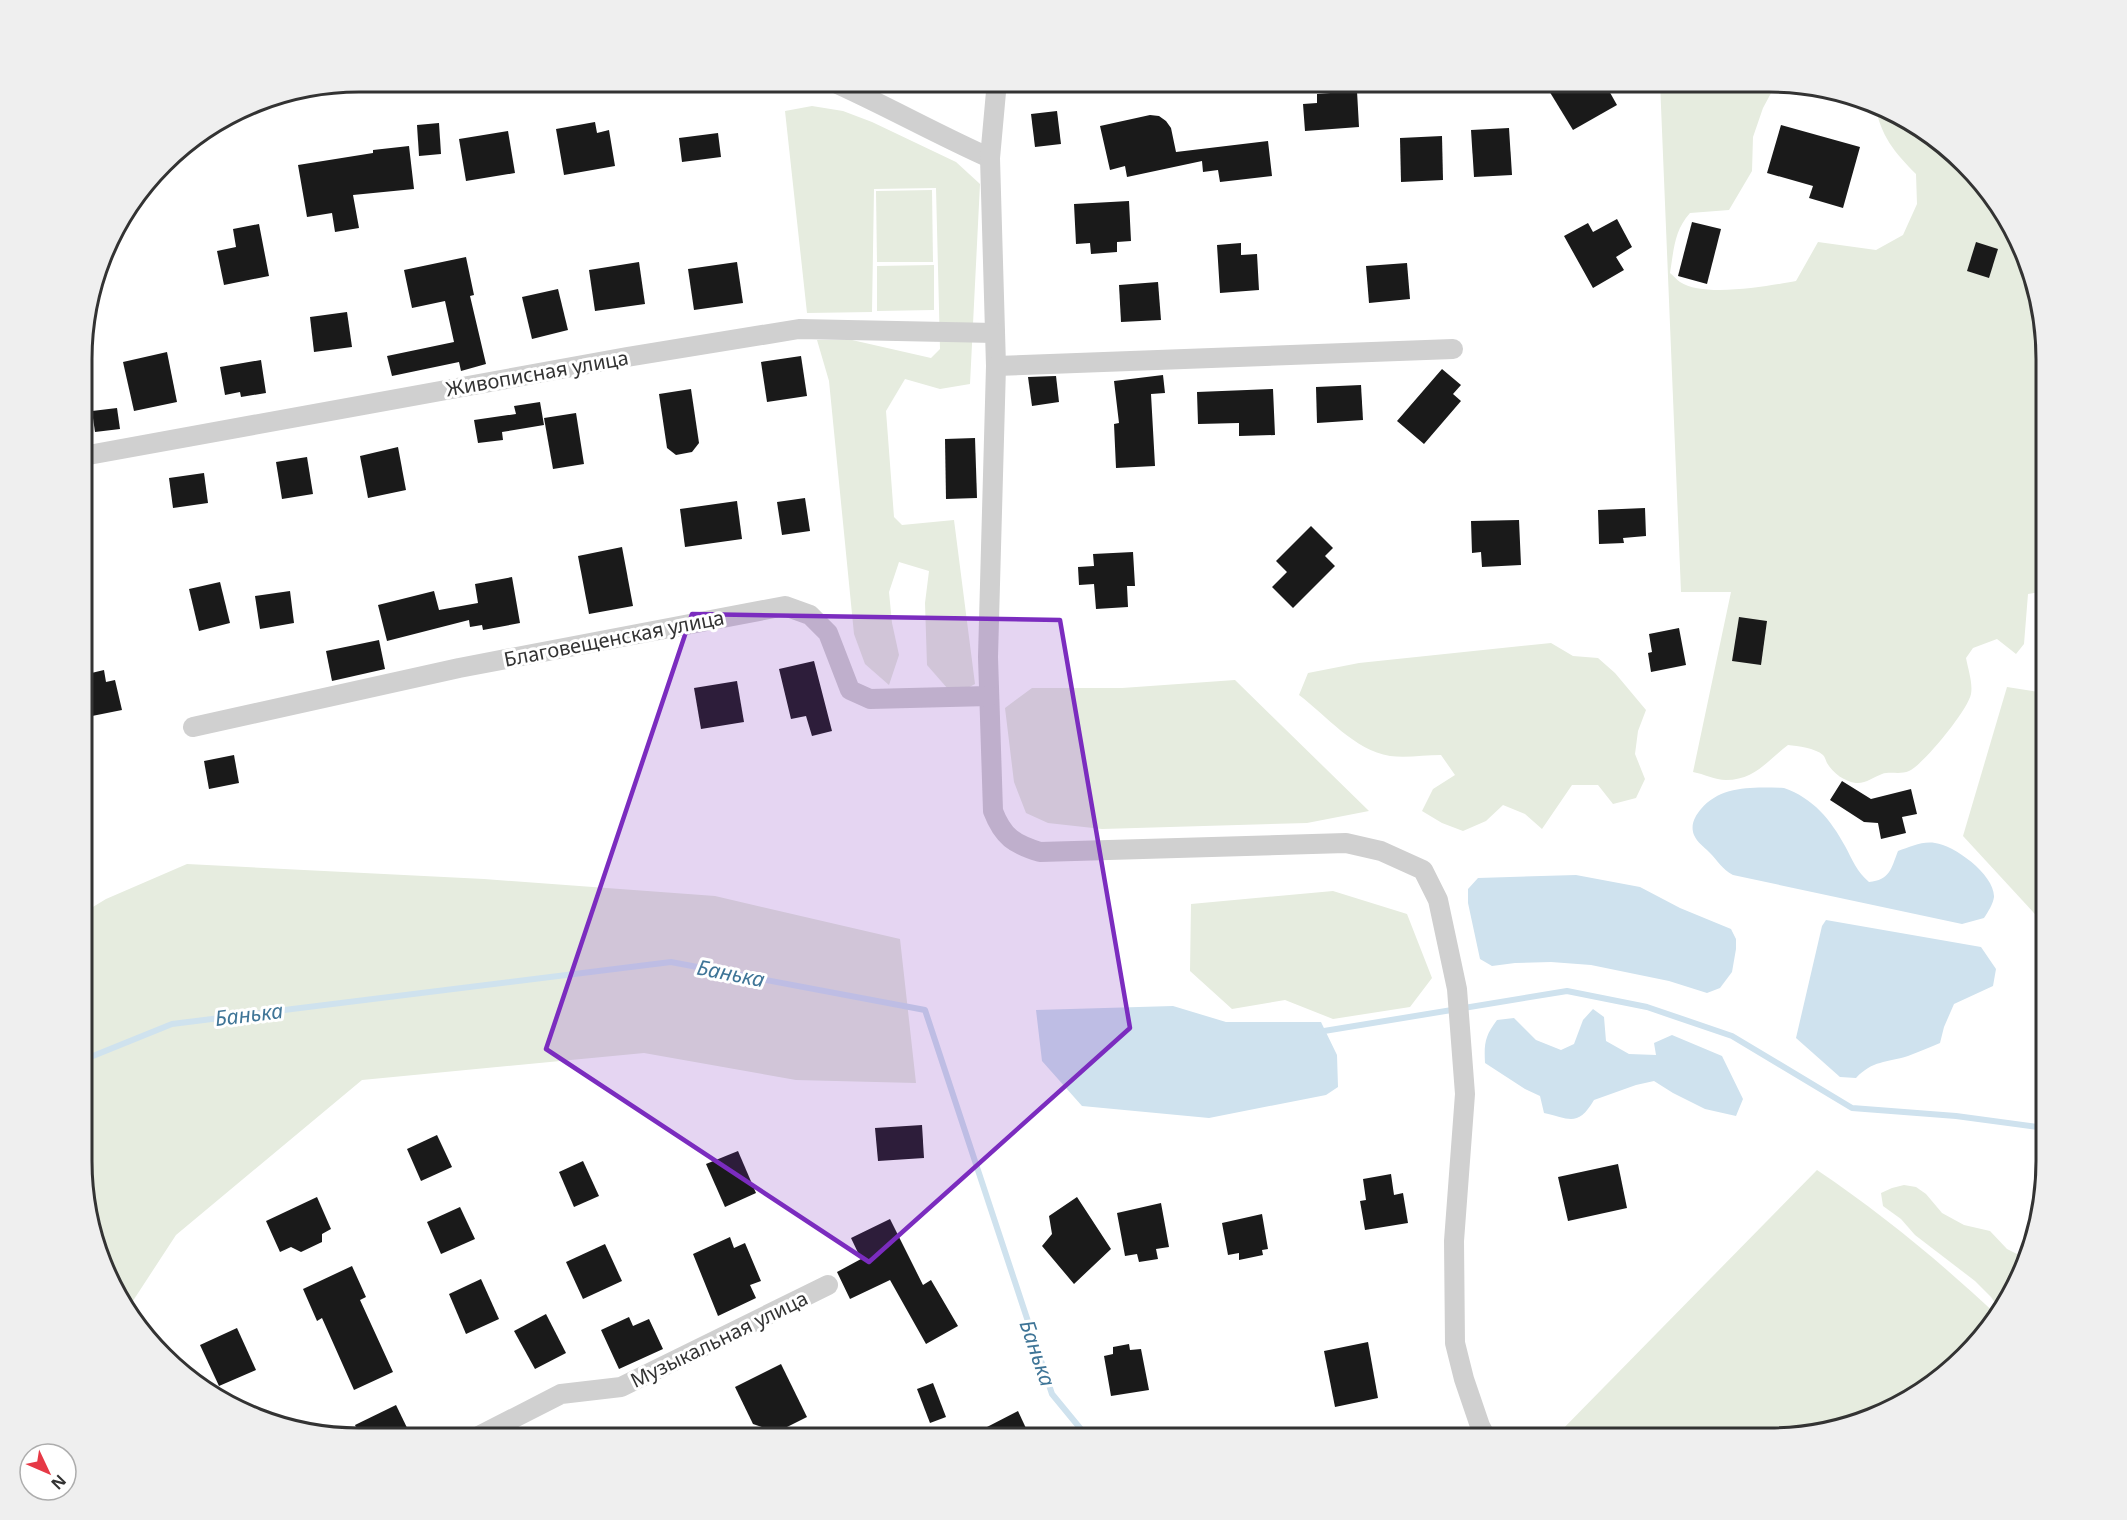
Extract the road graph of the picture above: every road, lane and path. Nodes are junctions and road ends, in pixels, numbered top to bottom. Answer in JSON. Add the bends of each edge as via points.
{"nodes":[{"id":1,"x":855,"y":92,"type":"edge"},
{"id":2,"x":996,"y":92,"type":"edge"},
{"id":3,"x":990,"y":158,"type":"junction"},
{"id":4,"x":995,"y":333,"type":"junction"},
{"id":5,"x":1453,"y":349,"type":"dead end"},
{"id":6,"x":996,"y":366,"type":"junction"},
{"id":7,"x":92,"y":454,"type":"edge"},
{"id":8,"x":989,"y":696,"type":"junction"},
{"id":9,"x":193,"y":727,"type":"dead end"},
{"id":10,"x":828,"y":1285,"type":"dead end"},
{"id":11,"x":495,"y":1428,"type":"edge"},
{"id":12,"x":1481,"y":1428,"type":"edge"}],
"edges":[{"from":1,"to":3,"type":"street"},
{"from":2,"to":3,"type":"street"},
{"from":3,"to":4,"type":"street"},
{"from":4,"to":6,"type":"street"},
{"from":4,"to":7,"type":"street","name":"Живописная улица","via":[[799,328]]},
{"from":5,"to":6,"type":"street"},
{"from":6,"to":8,"type":"street"},
{"from":8,"to":9,"type":"street","name":"Благовещенская улица","via":[[870,699],[850,690],[828,633],[810,615],[785,606],[459,668]]},
{"from":8,"to":12,"type":"street","via":[[993,812],[1009,838],[1022,846],[1040,852],[1346,843],[1381,851],[1423,870],[1438,900],[1457,989],[1465,1094],[1454,1241],[1455,1343]]},
{"from":10,"to":11,"type":"street","name":"Музыкальная улица","via":[[621,1387],[561,1395]]}]}
